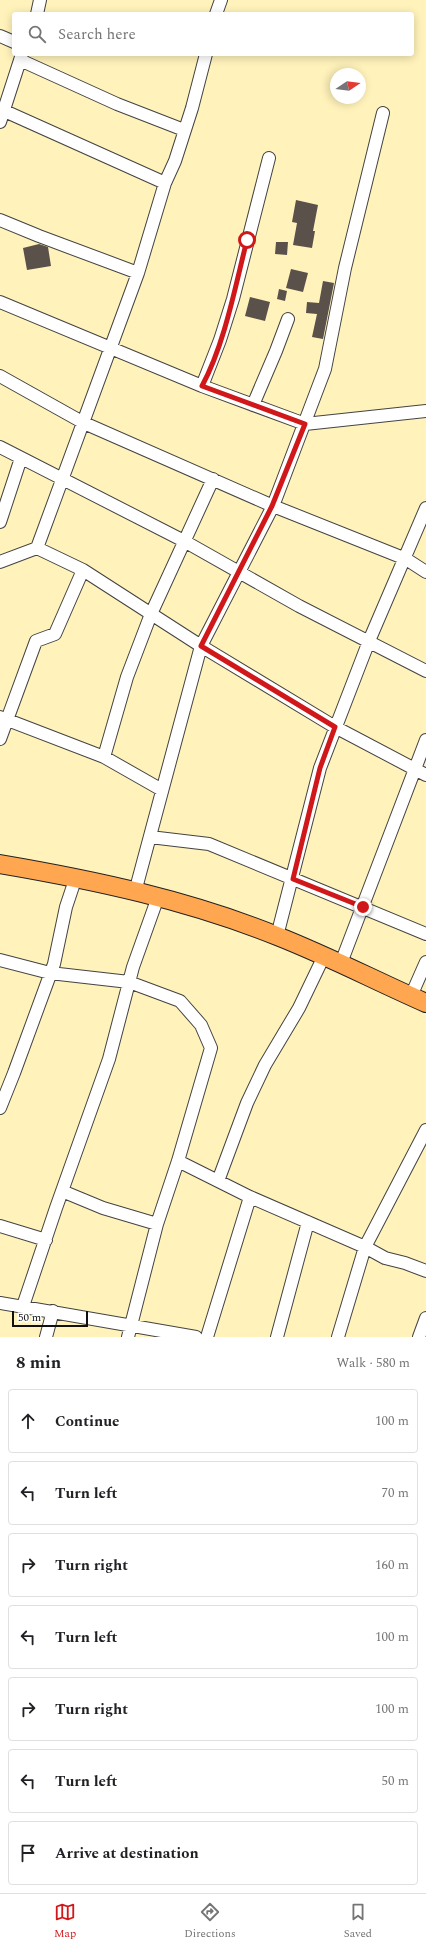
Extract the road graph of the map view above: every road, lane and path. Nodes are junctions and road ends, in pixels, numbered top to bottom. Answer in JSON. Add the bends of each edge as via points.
{"nodes":[{"id":1,"x":40,"y":0,"type":"edge"},
{"id":2,"x":221,"y":0,"type":"edge"},
{"id":3,"x":37,"y":12,"type":"edge"},
{"id":4,"x":217,"y":12,"type":"edge"},
{"id":5,"x":0,"y":36,"type":"edge"},
{"id":6,"x":12,"y":41,"type":"edge"},
{"id":7,"x":205,"y":56,"type":"edge"},
{"id":8,"x":21,"y":57,"type":"edge"},
{"id":9,"x":383,"y":112,"type":"dead end"},
{"id":10,"x":1,"y":114,"type":"edge"},
{"id":11,"x":184,"y":130,"type":"junction"},
{"id":12,"x":269,"y":158,"type":"dead end"},
{"id":13,"x":165,"y":183,"type":"junction"},
{"id":14,"x":0,"y":220,"type":"edge"},
{"id":15,"x":138,"y":273,"type":"junction"},
{"id":16,"x":0,"y":302,"type":"edge"},
{"id":17,"x":288,"y":319,"type":"dead end"},
{"id":18,"x":111,"y":349,"type":"junction"},
{"id":19,"x":0,"y":376,"type":"edge"},
{"id":20,"x":202,"y":386,"type":"junction"},
{"id":21,"x":253,"y":405,"type":"junction"},
{"id":22,"x":426,"y":411,"type":"edge"},
{"id":23,"x":84,"y":423,"type":"junction"},
{"id":24,"x":305,"y":424,"type":"junction"},
{"id":25,"x":0,"y":447,"type":"edge"},
{"id":26,"x":21,"y":458,"type":"junction"},
{"id":27,"x":63,"y":479,"type":"junction"},
{"id":28,"x":213,"y":479,"type":"junction"},
{"id":29,"x":272,"y":506,"type":"junction"},
{"id":30,"x":426,"y":508,"type":"edge"},
{"id":31,"x":0,"y":522,"type":"edge"},
{"id":32,"x":184,"y":541,"type":"junction"},
{"id":33,"x":37,"y":548,"type":"junction"},
{"id":34,"x":406,"y":559,"type":"junction"},
{"id":35,"x":0,"y":562,"type":"edge"},
{"id":36,"x":82,"y":570,"type":"junction"},
{"id":37,"x":238,"y":572,"type":"junction"},
{"id":38,"x":426,"y":572,"type":"edge"},
{"id":39,"x":151,"y":614,"type":"junction"},
{"id":40,"x":368,"y":641,"type":"junction"},
{"id":41,"x":201,"y":646,"type":"junction"},
{"id":42,"x":426,"y":671,"type":"edge"},
{"id":43,"x":4,"y":718,"type":"edge"},
{"id":44,"x":335,"y":727,"type":"junction"},
{"id":45,"x":0,"y":739,"type":"edge"},
{"id":46,"x":426,"y":740,"type":"edge"},
{"id":47,"x":104,"y":757,"type":"junction"},
{"id":48,"x":421,"y":773,"type":"edge"},
{"id":49,"x":162,"y":790,"type":"junction"},
{"id":50,"x":150,"y":837,"type":"junction"},
{"id":51,"x":0,"y":864,"type":"edge"},
{"id":52,"x":76,"y":877,"type":"junction"},
{"id":53,"x":293,"y":879,"type":"junction"},
{"id":54,"x":135,"y":892,"type":"junction"},
{"id":55,"x":158,"y":897,"type":"junction"},
{"id":56,"x":363,"y":907,"type":"junction"},
{"id":57,"x":426,"y":934,"type":"edge"},
{"id":58,"x":277,"y":936,"type":"junction"},
{"id":59,"x":324,"y":956,"type":"junction"},
{"id":60,"x":0,"y":960,"type":"edge"},
{"id":61,"x":426,"y":962,"type":"edge"},
{"id":62,"x":341,"y":963,"type":"junction"},
{"id":63,"x":50,"y":973,"type":"junction"},
{"id":64,"x":128,"y":982,"type":"junction"},
{"id":65,"x":419,"y":1000,"type":"edge"},
{"id":66,"x":0,"y":1108,"type":"edge"},
{"id":67,"x":426,"y":1130,"type":"edge"},
{"id":68,"x":178,"y":1161,"type":"junction"},
{"id":69,"x":218,"y":1181,"type":"junction"},
{"id":70,"x":62,"y":1191,"type":"junction"},
{"id":71,"x":250,"y":1197,"type":"junction"},
{"id":72,"x":308,"y":1222,"type":"junction"},
{"id":73,"x":157,"y":1224,"type":"junction"},
{"id":74,"x":0,"y":1226,"type":"edge"},
{"id":75,"x":46,"y":1240,"type":"junction"},
{"id":76,"x":365,"y":1247,"type":"junction"},
{"id":77,"x":426,"y":1271,"type":"edge"},
{"id":78,"x":0,"y":1303,"type":"edge"},
{"id":79,"x":23,"y":1306,"type":"junction"},
{"id":80,"x":53,"y":1311,"type":"junction"},
{"id":81,"x":426,"y":1318,"type":"edge"},
{"id":82,"x":130,"y":1331,"type":"edge"},
{"id":83,"x":46,"y":1337,"type":"edge"},
{"id":84,"x":196,"y":1337,"type":"edge"},
{"id":85,"x":207,"y":1337,"type":"edge"},
{"id":86,"x":277,"y":1337,"type":"edge"},
{"id":87,"x":338,"y":1337,"type":"edge"},
{"id":88,"x":419,"y":1337,"type":"edge"}],
"edges":[{"from":1,"to":3,"type":"street"},
{"from":2,"to":4,"type":"street"},
{"from":5,"to":6,"type":"street"},
{"from":7,"to":11,"type":"street"},
{"from":8,"to":10,"type":"street"},
{"from":8,"to":11,"type":"street","via":[[117,104]]},
{"from":9,"to":24,"type":"street","via":[[345,268],[325,368]]},
{"from":10,"to":13,"type":"street"},
{"from":11,"to":13,"type":"street"},
{"from":12,"to":20,"type":"street","via":[[233,299]]},
{"from":13,"to":15,"type":"street"},
{"from":14,"to":15,"type":"street"},
{"from":15,"to":18,"type":"street"},
{"from":16,"to":18,"type":"street"},
{"from":17,"to":21,"type":"street"},
{"from":18,"to":20,"type":"street"},
{"from":18,"to":23,"type":"street"},
{"from":19,"to":23,"type":"street"},
{"from":20,"to":21,"type":"street"},
{"from":21,"to":24,"type":"street"},
{"from":22,"to":24,"type":"street"},
{"from":23,"to":27,"type":"street"},
{"from":23,"to":28,"type":"street"},
{"from":24,"to":29,"type":"street"},
{"from":25,"to":26,"type":"street"},
{"from":26,"to":27,"type":"street"},
{"from":26,"to":31,"type":"street"},
{"from":27,"to":32,"type":"street"},
{"from":27,"to":33,"type":"street"},
{"from":28,"to":29,"type":"street"},
{"from":28,"to":32,"type":"street"},
{"from":29,"to":34,"type":"street"},
{"from":29,"to":37,"type":"street"},
{"from":30,"to":34,"type":"street"},
{"from":32,"to":37,"type":"street"},
{"from":32,"to":39,"type":"street"},
{"from":33,"to":35,"type":"street"},
{"from":33,"to":36,"type":"street"},
{"from":34,"to":38,"type":"street"},
{"from":34,"to":40,"type":"street"},
{"from":36,"to":39,"type":"street"},
{"from":36,"to":43,"type":"street","via":[[55,634],[36,641]]},
{"from":37,"to":40,"type":"street"},
{"from":37,"to":41,"type":"street"},
{"from":39,"to":41,"type":"street"},
{"from":39,"to":47,"type":"street","via":[[126,677]]},
{"from":40,"to":42,"type":"street"},
{"from":40,"to":44,"type":"street"},
{"from":41,"to":44,"type":"street"},
{"from":41,"to":49,"type":"street"},
{"from":43,"to":45,"type":"street"},
{"from":43,"to":47,"type":"street"},
{"from":44,"to":48,"type":"street"},
{"from":44,"to":53,"type":"street","via":[[320,768]]},
{"from":46,"to":48,"type":"street"},
{"from":47,"to":49,"type":"street"},
{"from":48,"to":56,"type":"street"},
{"from":49,"to":50,"type":"street"},
{"from":50,"to":53,"type":"street","via":[[209,844]]},
{"from":50,"to":54,"type":"street"},
{"from":51,"to":52,"type":"highway"},
{"from":52,"to":54,"type":"highway"},
{"from":52,"to":63,"type":"street"},
{"from":53,"to":56,"type":"street"},
{"from":53,"to":58,"type":"street"},
{"from":54,"to":55,"type":"highway"},
{"from":55,"to":58,"type":"highway"},
{"from":55,"to":64,"type":"street"},
{"from":56,"to":57,"type":"street"},
{"from":56,"to":62,"type":"street"},
{"from":58,"to":59,"type":"highway"},
{"from":59,"to":62,"type":"highway"},
{"from":59,"to":69,"type":"street","via":[[247,1103]]},
{"from":60,"to":63,"type":"street"},
{"from":61,"to":65,"type":"street"},
{"from":62,"to":65,"type":"highway"},
{"from":63,"to":64,"type":"street"},
{"from":63,"to":66,"type":"street"},
{"from":64,"to":68,"type":"street","via":[[180,1001],[201,1025],[211,1048]]},
{"from":64,"to":70,"type":"street","via":[[109,1059]]},
{"from":67,"to":76,"type":"street"},
{"from":68,"to":69,"type":"street"},
{"from":68,"to":73,"type":"street"},
{"from":69,"to":71,"type":"street"},
{"from":70,"to":73,"type":"street","via":[[103,1208]]},
{"from":70,"to":75,"type":"street"},
{"from":71,"to":72,"type":"street"},
{"from":71,"to":85,"type":"street"},
{"from":72,"to":76,"type":"street"},
{"from":72,"to":86,"type":"street"},
{"from":73,"to":82,"type":"street"},
{"from":74,"to":75,"type":"street"},
{"from":75,"to":79,"type":"street"},
{"from":76,"to":77,"type":"street","via":[[385,1258]]},
{"from":76,"to":87,"type":"street"},
{"from":78,"to":79,"type":"street"},
{"from":79,"to":80,"type":"street"},
{"from":80,"to":82,"type":"street"},
{"from":80,"to":83,"type":"street"},
{"from":81,"to":88,"type":"street"},
{"from":82,"to":84,"type":"street"}]}
